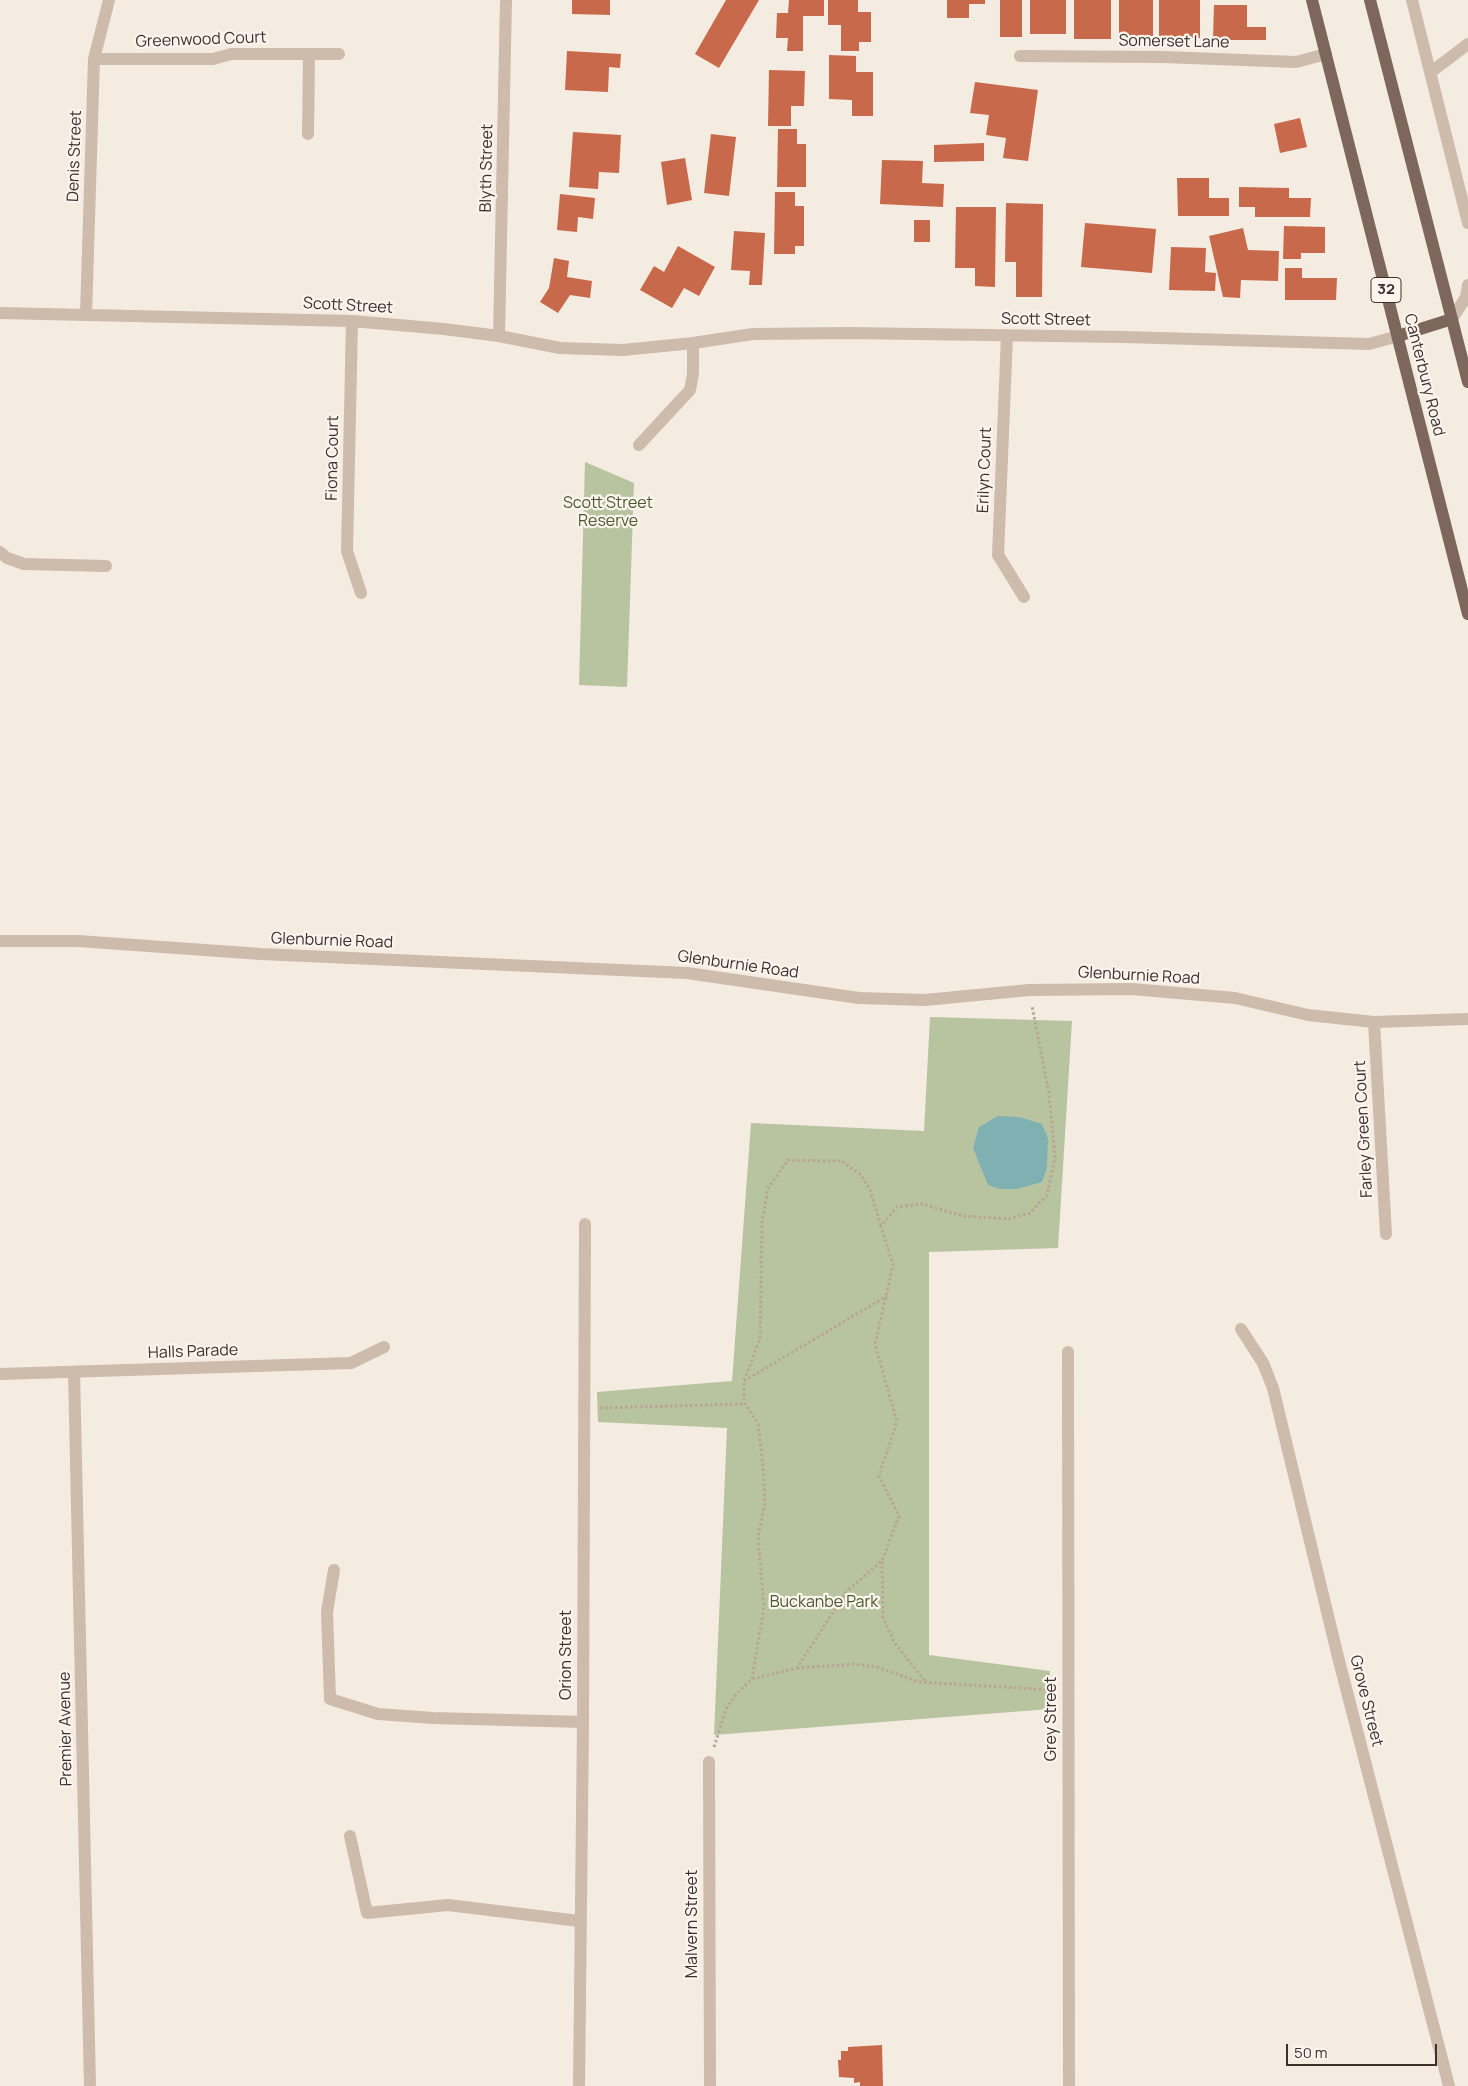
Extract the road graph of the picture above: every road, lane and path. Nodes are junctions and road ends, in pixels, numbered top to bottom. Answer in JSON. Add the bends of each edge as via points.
{"nodes":[{"id":1,"x":109,"y":0,"type":"edge"},
{"id":2,"x":506,"y":0,"type":"edge"},
{"id":3,"x":1312,"y":0,"type":"edge"},
{"id":4,"x":1370,"y":0,"type":"edge"},
{"id":5,"x":1412,"y":0,"type":"edge"},
{"id":6,"x":1468,"y":44,"type":"edge"},
{"id":7,"x":309,"y":54,"type":"junction"},
{"id":8,"x":339,"y":54,"type":"dead end"},
{"id":9,"x":1326,"y":54,"type":"junction"},
{"id":10,"x":1020,"y":56,"type":"dead end"},
{"id":11,"x":94,"y":59,"type":"junction"},
{"id":12,"x":1431,"y":72,"type":"junction"},
{"id":13,"x":308,"y":134,"type":"dead end"},
{"id":14,"x":1468,"y":223,"type":"edge"},
{"id":15,"x":1468,"y":285,"type":"edge"},
{"id":16,"x":0,"y":313,"type":"edge"},
{"id":17,"x":86,"y":315,"type":"junction"},
{"id":18,"x":1452,"y":319,"type":"junction"},
{"id":19,"x":352,"y":321,"type":"junction"},
{"id":20,"x":499,"y":336,"type":"junction"},
{"id":21,"x":1007,"y":336,"type":"junction"},
{"id":22,"x":1398,"y":336,"type":"junction"},
{"id":23,"x":693,"y":343,"type":"junction"},
{"id":24,"x":1468,"y":382,"type":"edge"},
{"id":25,"x":639,"y":445,"type":"dead end"},
{"id":26,"x":0,"y":552,"type":"edge"},
{"id":27,"x":106,"y":566,"type":"dead end"},
{"id":28,"x":361,"y":593,"type":"dead end"},
{"id":29,"x":1024,"y":597,"type":"dead end"},
{"id":30,"x":1468,"y":614,"type":"edge"},
{"id":31,"x":0,"y":941,"type":"edge"},
{"id":32,"x":1030,"y":990,"type":"junction"},
{"id":33,"x":1468,"y":1018,"type":"edge"},
{"id":34,"x":1374,"y":1022,"type":"junction"},
{"id":35,"x":585,"y":1224,"type":"dead end"},
{"id":36,"x":881,"y":1226,"type":"junction"},
{"id":37,"x":1386,"y":1234,"type":"dead end"},
{"id":38,"x":888,"y":1296,"type":"junction"},
{"id":39,"x":1241,"y":1329,"type":"dead end"},
{"id":40,"x":384,"y":1347,"type":"dead end"},
{"id":41,"x":1068,"y":1352,"type":"dead end"},
{"id":42,"x":74,"y":1372,"type":"junction"},
{"id":43,"x":0,"y":1374,"type":"edge"},
{"id":44,"x":744,"y":1381,"type":"junction"},
{"id":45,"x":745,"y":1404,"type":"junction"},
{"id":46,"x":583,"y":1408,"type":"junction"},
{"id":47,"x":882,"y":1561,"type":"junction"},
{"id":48,"x":334,"y":1570,"type":"dead end"},
{"id":49,"x":797,"y":1668,"type":"junction"},
{"id":50,"x":752,"y":1679,"type":"junction"},
{"id":51,"x":925,"y":1682,"type":"junction"},
{"id":52,"x":1068,"y":1691,"type":"junction"},
{"id":53,"x":583,"y":1722,"type":"junction"},
{"id":54,"x":709,"y":1762,"type":"joint"},
{"id":55,"x":350,"y":1836,"type":"dead end"},
{"id":56,"x":579,"y":1921,"type":"junction"},
{"id":57,"x":90,"y":2086,"type":"edge"},
{"id":58,"x":579,"y":2086,"type":"edge"},
{"id":59,"x":710,"y":2086,"type":"edge"},
{"id":60,"x":1069,"y":2086,"type":"edge"},
{"id":61,"x":1448,"y":2086,"type":"edge"}],
"edges":[{"from":1,"to":11,"type":"street","name":"Denis Street"},
{"from":2,"to":20,"type":"street","name":"Blyth Street"},
{"from":3,"to":9,"type":"main road","name":"Canterbury Road","number":"32"},
{"from":4,"to":18,"type":"main road"},
{"from":5,"to":12,"type":"street"},
{"from":6,"to":12,"type":"street"},
{"from":7,"to":8,"type":"street","name":"Greenwood Court"},
{"from":7,"to":11,"type":"street","name":"Greenwood Court","via":[[231,54],[214,59]]},
{"from":7,"to":13,"type":"street"},
{"from":9,"to":10,"type":"street","name":"Somerset Lane","via":[[1296,62]]},
{"from":9,"to":22,"type":"main road","name":"Canterbury Road","number":"32"},
{"from":11,"to":17,"type":"street","name":"Denis Street"},
{"from":12,"to":14,"type":"street"},
{"from":15,"to":18,"type":"street","via":[[1466,298]]},
{"from":16,"to":17,"type":"street","name":"Scott Street"},
{"from":17,"to":19,"type":"street","name":"Scott Street"},
{"from":18,"to":22,"type":"main road"},
{"from":18,"to":24,"type":"main road"},
{"from":19,"to":20,"type":"street","name":"Scott Street"},
{"from":19,"to":28,"type":"street","name":"Fiona Court","via":[[347,551]]},
{"from":20,"to":23,"type":"street","name":"Scott Street","via":[[560,348],[623,350]]},
{"from":21,"to":22,"type":"street","name":"Scott Street","via":[[1370,344]]},
{"from":21,"to":23,"type":"street","name":"Scott Street","via":[[849,332],[762,334]]},
{"from":21,"to":29,"type":"street","name":"Erilyn Court","via":[[998,555]]},
{"from":22,"to":30,"type":"main road","name":"Canterbury Road","number":"32"},
{"from":23,"to":25,"type":"street","via":[[694,374],[690,390]]},
{"from":26,"to":27,"type":"street","via":[[24,564]]},
{"from":31,"to":32,"type":"street","name":"Glenburnie Road","via":[[78,941],[261,954],[687,972],[859,998],[925,1000]]},
{"from":32,"to":34,"type":"street","name":"Glenburnie Road","via":[[1132,989],[1236,998],[1308,1014]]},
{"from":32,"to":36,"type":"path","via":[[1049,1093],[1055,1157],[1047,1195],[1030,1213],[1008,1219],[964,1216],[922,1204],[897,1207]]},
{"from":33,"to":34,"type":"street","name":"Glenburnie Road"},
{"from":34,"to":37,"type":"street","name":"Farley Green Court"},
{"from":35,"to":46,"type":"street","name":"Orion Street"},
{"from":36,"to":38,"type":"path","via":[[894,1265]]},
{"from":36,"to":44,"type":"path","via":[[870,1190],[861,1175],[842,1161],[788,1160],[768,1188],[762,1222],[760,1339]]},
{"from":38,"to":44,"type":"path"},
{"from":38,"to":47,"type":"path","via":[[875,1344],[898,1422],[879,1476],[899,1516]]},
{"from":39,"to":61,"type":"street","name":"Grove Street","via":[[1263,1362],[1273,1388]]},
{"from":40,"to":42,"type":"street","name":"Halls Parade","via":[[351,1363]]},
{"from":41,"to":52,"type":"street","name":"Grey Street"},
{"from":42,"to":43,"type":"street","name":"Halls Parade"},
{"from":42,"to":57,"type":"street","name":"Premier Avenue"},
{"from":44,"to":45,"type":"path"},
{"from":45,"to":46,"type":"path"},
{"from":45,"to":50,"type":"path","via":[[758,1424],[765,1503],[758,1537],[764,1607]]},
{"from":46,"to":53,"type":"street","name":"Orion Street"},
{"from":47,"to":49,"type":"path","via":[[846,1592]]},
{"from":47,"to":51,"type":"path","via":[[883,1617],[894,1642]]},
{"from":48,"to":53,"type":"street","via":[[327,1612],[330,1699],[378,1714]]},
{"from":49,"to":50,"type":"path"},
{"from":49,"to":51,"type":"path","via":[[854,1664],[877,1667]]},
{"from":50,"to":54,"type":"path","via":[[737,1692],[727,1707]]},
{"from":51,"to":52,"type":"path"},
{"from":52,"to":60,"type":"street","name":"Grey Street"},
{"from":53,"to":56,"type":"street","name":"Orion Street"},
{"from":54,"to":59,"type":"street","name":"Malvern Street"},
{"from":55,"to":56,"type":"street","via":[[366,1913],[448,1904]]},
{"from":56,"to":58,"type":"street","name":"Orion Street"}]}
